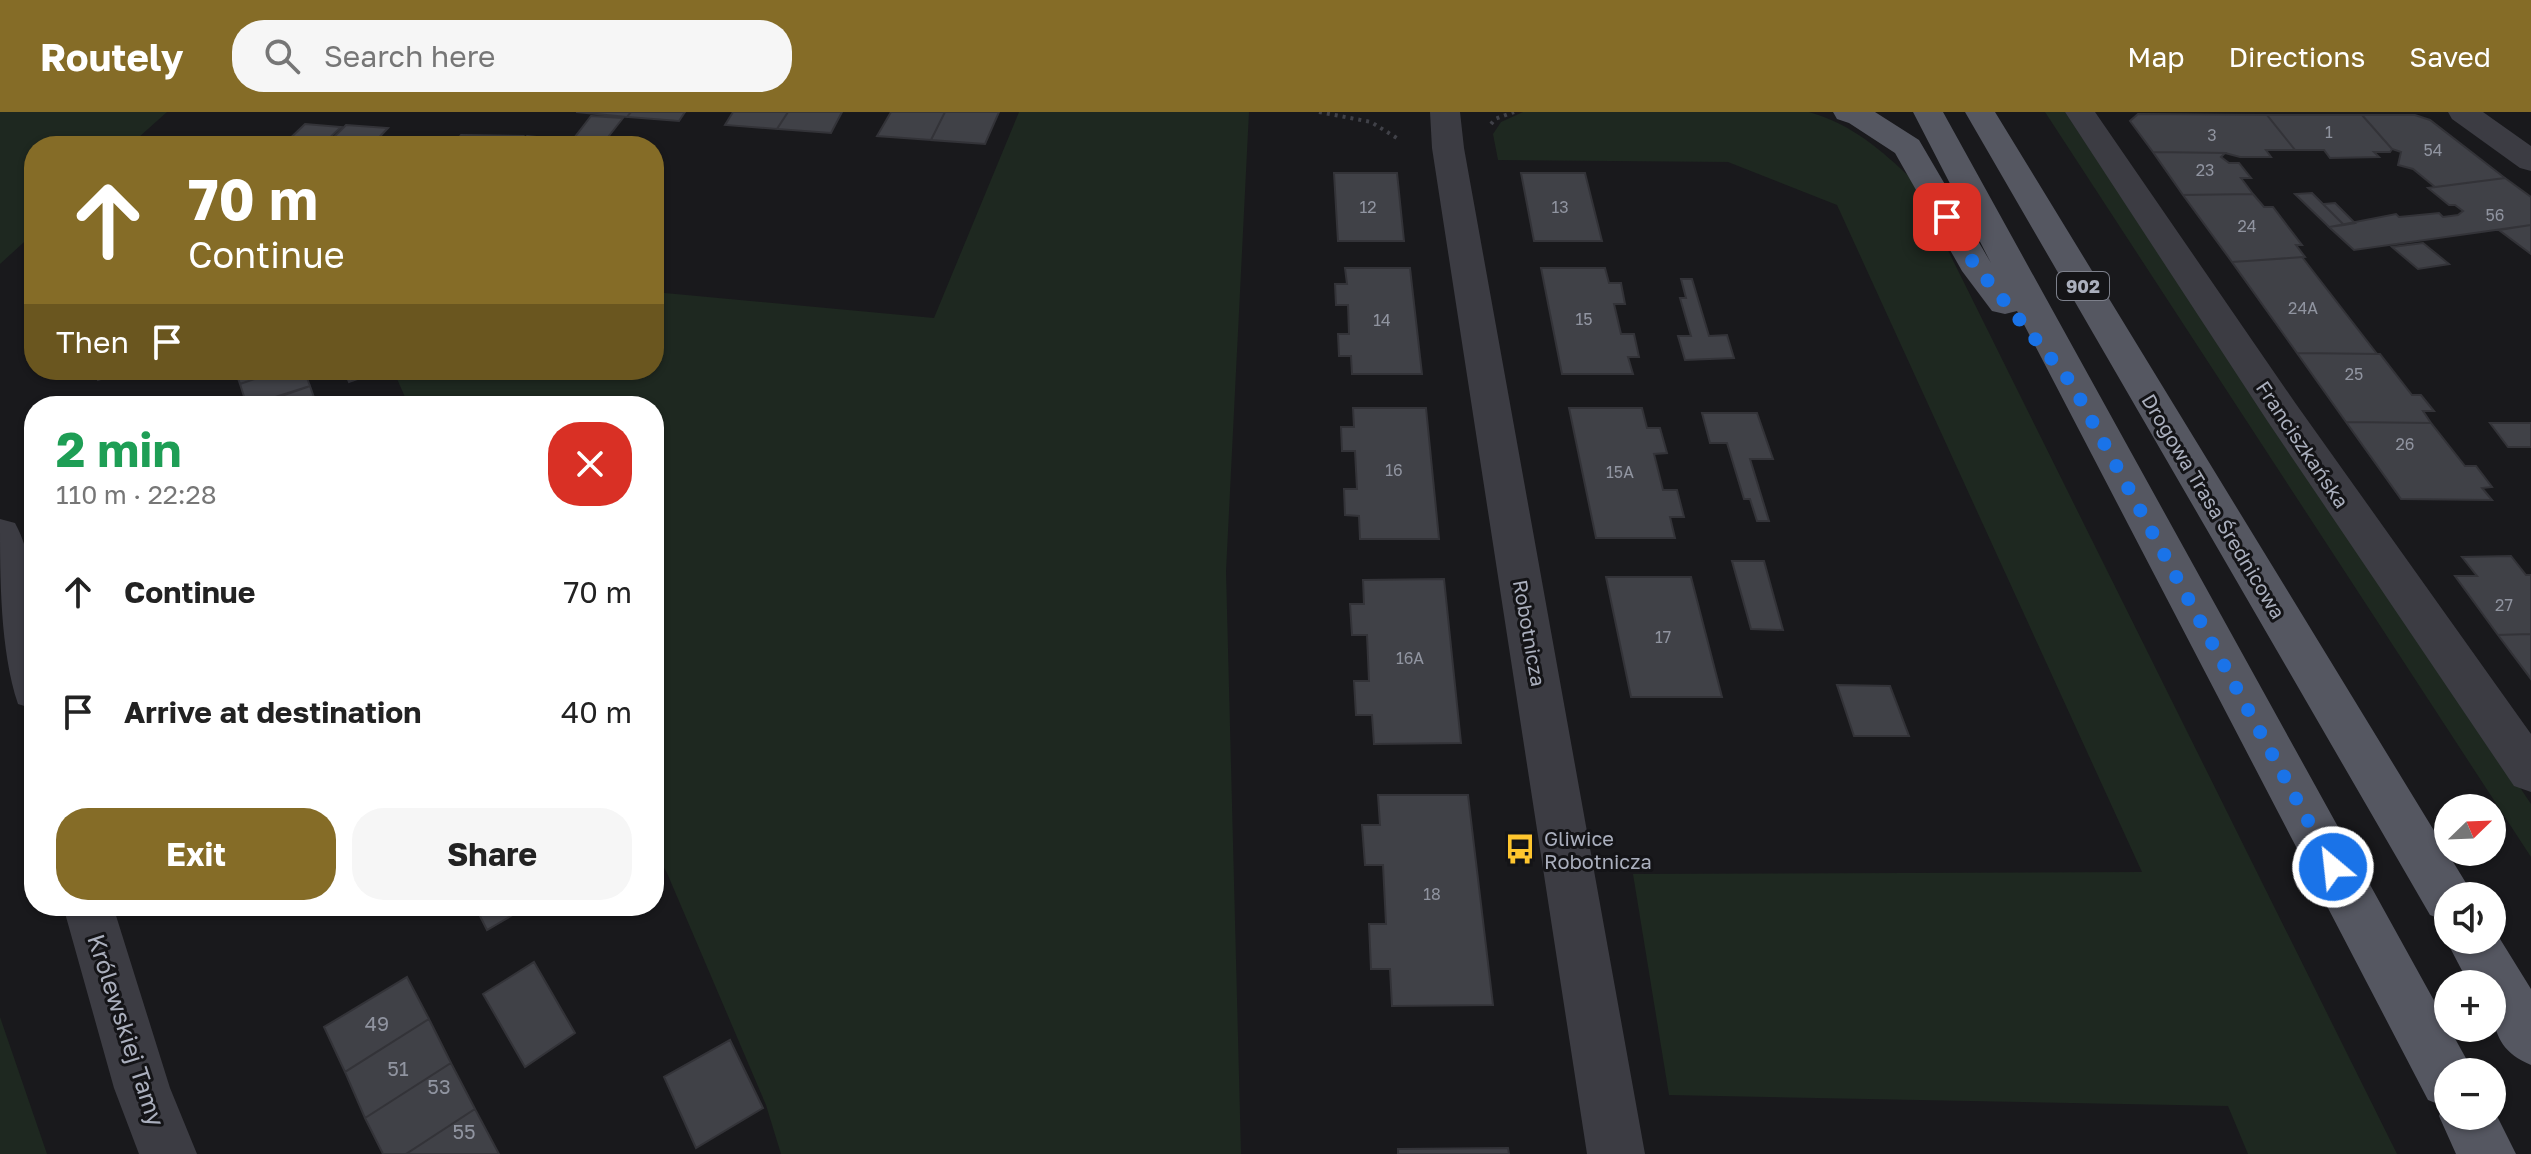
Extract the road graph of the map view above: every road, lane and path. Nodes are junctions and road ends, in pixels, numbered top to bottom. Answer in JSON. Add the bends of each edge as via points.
{"nodes":[{"id":1,"x":1319,"y":112,"type":"edge"},
{"id":2,"x":1848,"y":112,"type":"edge"},
{"id":3,"x":1928,"y":112,"type":"edge"},
{"id":4,"x":1980,"y":112,"type":"edge"},
{"id":5,"x":2080,"y":112,"type":"edge"},
{"id":6,"x":2463,"y":112,"type":"edge"},
{"id":7,"x":1426,"y":130,"type":"edge"},
{"id":8,"x":2531,"y":161,"type":"edge"},
{"id":9,"x":2072,"y":384,"type":"junction"},
{"id":10,"x":0,"y":534,"type":"edge"},
{"id":11,"x":24,"y":645,"type":"edge"},
{"id":12,"x":2531,"y":772,"type":"edge"},
{"id":13,"x":2438,"y":882,"type":"edge"},
{"id":14,"x":91,"y":916,"type":"edge"},
{"id":15,"x":2480,"y":954,"type":"edge"},
{"id":16,"x":2531,"y":1039,"type":"edge"},
{"id":17,"x":2436,"y":1058,"type":"edge"},
{"id":18,"x":2474,"y":1130,"type":"edge"},
{"id":19,"x":168,"y":1154,"type":"edge"},
{"id":20,"x":1616,"y":1154,"type":"edge"},
{"id":21,"x":2487,"y":1154,"type":"edge"}],
"edges":[{"from":1,"to":7,"type":"path"},
{"from":2,"to":9,"type":"main road","via":[[1908,147],[1974,264]]},
{"from":3,"to":9,"type":"main road","number":"902"},
{"from":4,"to":13,"type":"main road","name":"Drogowa Trasa Średnicowa","number":"902"},
{"from":5,"to":12,"type":"street","name":"Franciszkańska"},
{"from":6,"to":8,"type":"street"},
{"from":7,"to":20,"type":"street","name":"Robotnicza","via":[[1448,148]]},
{"from":9,"to":17,"type":"main road","number":"902"},
{"from":10,"to":11,"type":"street"},
{"from":14,"to":19,"type":"street","name":"Królewskiej Tamy","via":[[142,1088]]},
{"from":15,"to":16,"type":"main road"},
{"from":18,"to":21,"type":"main road"}]}
